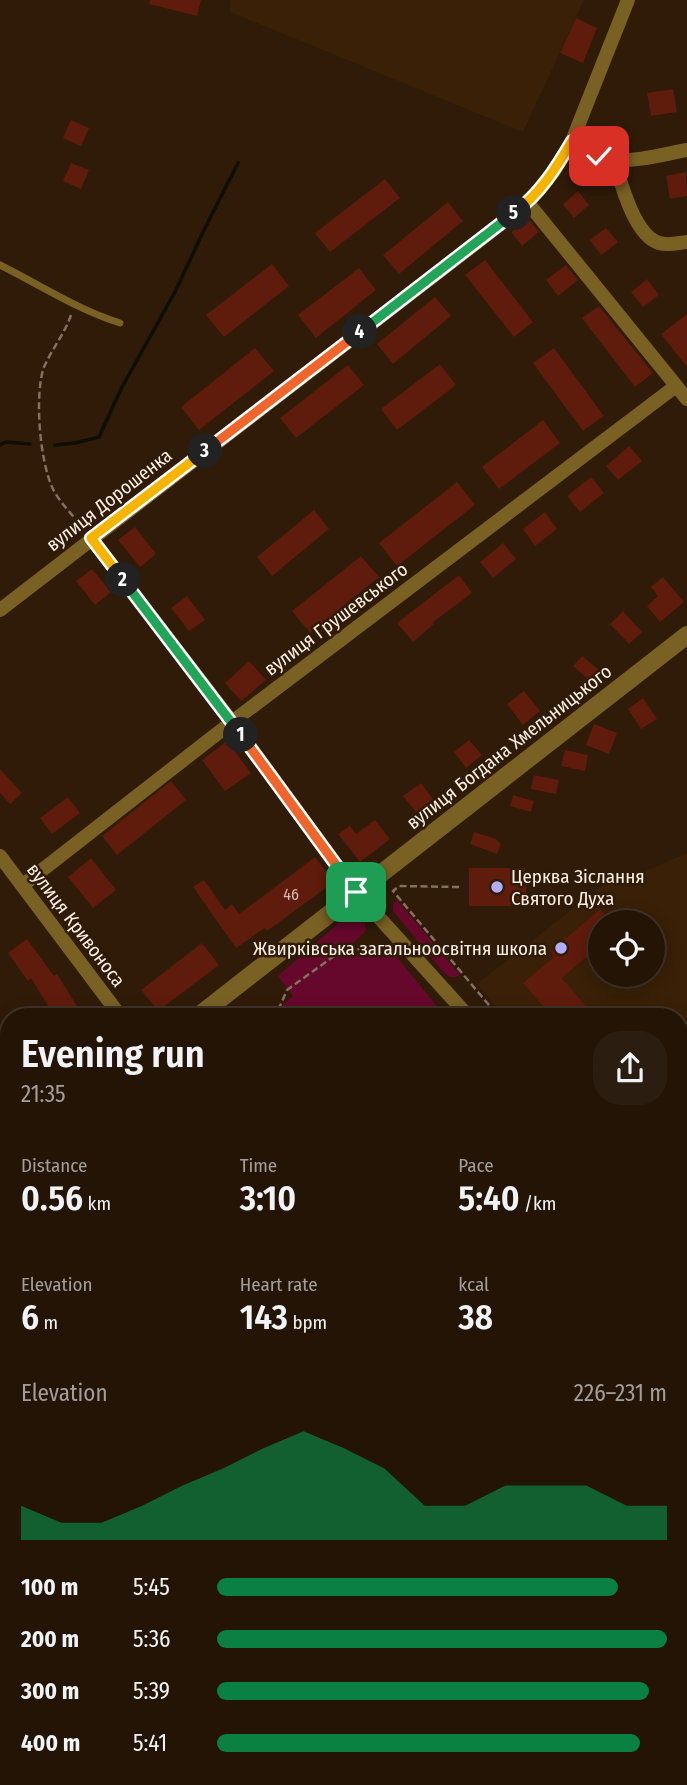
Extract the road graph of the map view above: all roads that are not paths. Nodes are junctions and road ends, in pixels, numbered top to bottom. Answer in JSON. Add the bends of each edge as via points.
{"nodes":[{"id":1,"x":628,"y":0,"type":"edge"},
{"id":2,"x":572,"y":141,"type":"junction"},
{"id":3,"x":687,"y":150,"type":"edge"},
{"id":4,"x":614,"y":160,"type":"junction"},
{"id":5,"x":528,"y":203,"type":"junction"},
{"id":6,"x":687,"y":242,"type":"edge"},
{"id":7,"x":0,"y":265,"type":"edge"},
{"id":8,"x":120,"y":323,"type":"dead end"},
{"id":9,"x":676,"y":386,"type":"junction"},
{"id":10,"x":687,"y":399,"type":"edge"},
{"id":11,"x":91,"y":538,"type":"junction"},
{"id":12,"x":0,"y":610,"type":"edge"},
{"id":13,"x":687,"y":635,"type":"edge"},
{"id":14,"x":232,"y":722,"type":"junction"},
{"id":15,"x":0,"y":856,"type":"edge"},
{"id":16,"x":23,"y":886,"type":"junction"},
{"id":17,"x":356,"y":892,"type":"junction"},
{"id":18,"x":114,"y":1008,"type":"edge"},
{"id":19,"x":208,"y":1008,"type":"edge"},
{"id":20,"x":461,"y":1008,"type":"edge"}],
"edges":[{"from":1,"to":2,"type":"street","name":"вулиця Дорошенка"},
{"from":2,"to":4,"type":"street"},
{"from":2,"to":5,"type":"street","name":"вулиця Дорошенка"},
{"from":3,"to":4,"type":"street"},
{"from":4,"to":6,"type":"street","via":[[635,218],[649,237],[669,245]]},
{"from":5,"to":9,"type":"street"},
{"from":5,"to":11,"type":"street","name":"вулиця Дорошенка"},
{"from":7,"to":8,"type":"lane"},
{"from":9,"to":10,"type":"street"},
{"from":9,"to":14,"type":"street","name":"вулиця Грушевського"},
{"from":11,"to":12,"type":"street","name":"вулиця Дорошенка"},
{"from":11,"to":14,"type":"street"},
{"from":13,"to":17,"type":"street","name":"вулиця Богдана Хмельницького"},
{"from":14,"to":16,"type":"street","name":"вулиця Грушевського"},
{"from":14,"to":17,"type":"street"},
{"from":15,"to":16,"type":"street","name":"вулиця Кривоноса"},
{"from":16,"to":18,"type":"street","name":"вулиця Кривоноса"},
{"from":17,"to":19,"type":"street","name":"вулиця Богдана Хмельницького"},
{"from":17,"to":20,"type":"street"}]}
